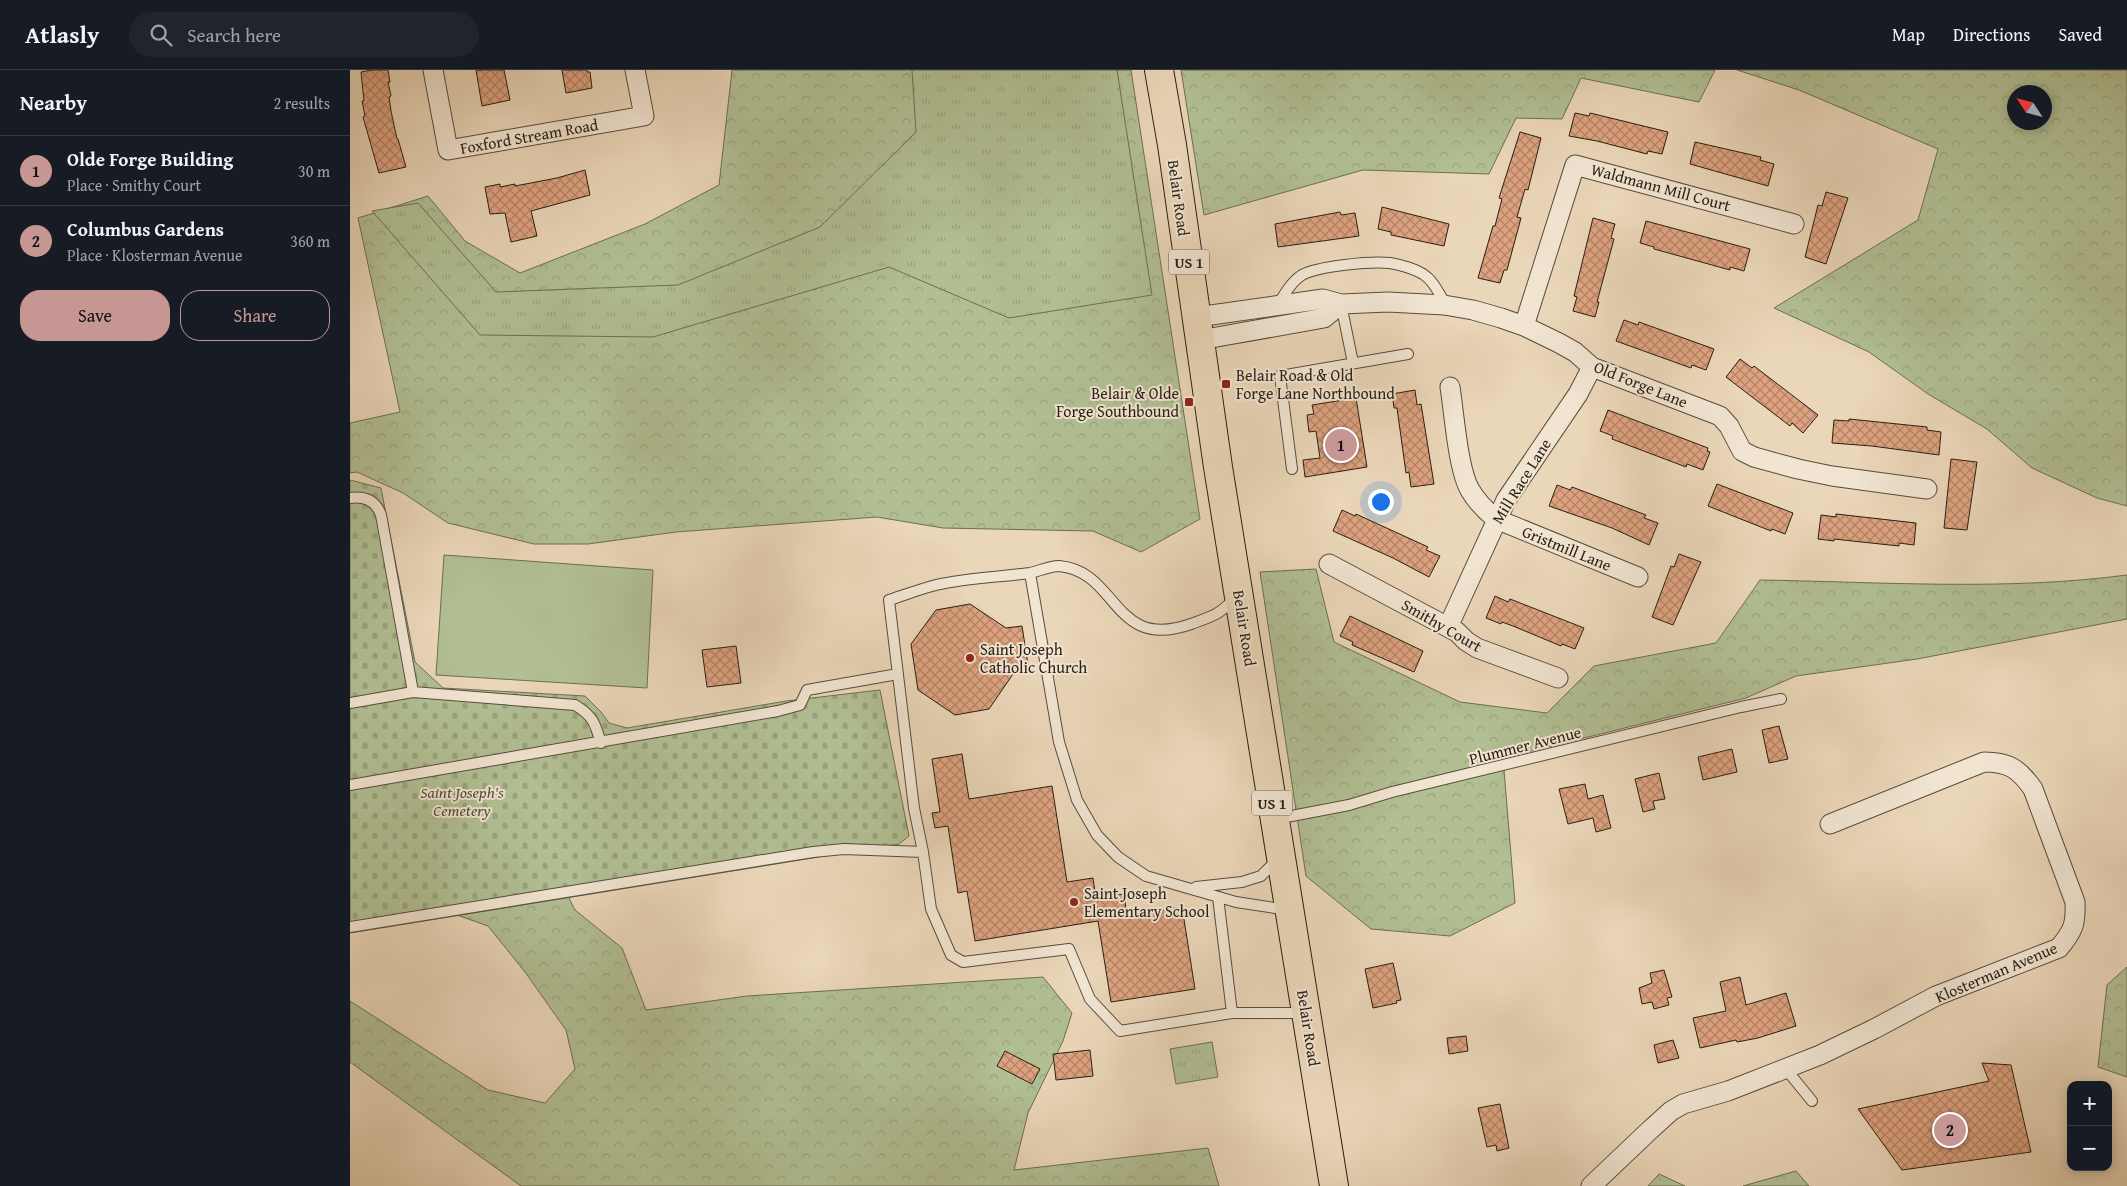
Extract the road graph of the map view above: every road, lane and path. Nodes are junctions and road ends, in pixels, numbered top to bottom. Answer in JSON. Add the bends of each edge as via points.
{"nodes":[{"id":1,"x":432,"y":70,"type":"edge"},
{"id":2,"x":635,"y":70,"type":"edge"},
{"id":3,"x":1158,"y":70,"type":"edge"},
{"id":4,"x":1794,"y":224,"type":"dead end"},
{"id":5,"x":1341,"y":304,"type":"junction"},
{"id":6,"x":1446,"y":305,"type":"junction"},
{"id":7,"x":1277,"y":306,"type":"junction"},
{"id":8,"x":1524,"y":326,"type":"junction"},
{"id":9,"x":1198,"y":328,"type":"junction"},
{"id":10,"x":1408,"y":354,"type":"dead end"},
{"id":11,"x":1353,"y":363,"type":"junction"},
{"id":12,"x":1592,"y":367,"type":"junction"},
{"id":13,"x":1450,"y":387,"type":"dead end"},
{"id":14,"x":1292,"y":470,"type":"dead end"},
{"id":15,"x":1927,"y":489,"type":"dead end"},
{"id":16,"x":350,"y":498,"type":"edge"},
{"id":17,"x":1496,"y":520,"type":"junction"},
{"id":18,"x":1329,"y":564,"type":"dead end"},
{"id":19,"x":1030,"y":572,"type":"junction"},
{"id":20,"x":1638,"y":577,"type":"dead end"},
{"id":21,"x":1239,"y":593,"type":"junction"},
{"id":22,"x":1448,"y":627,"type":"junction"},
{"id":23,"x":898,"y":674,"type":"junction"},
{"id":24,"x":1558,"y":678,"type":"dead end"},
{"id":25,"x":413,"y":692,"type":"junction"},
{"id":26,"x":1781,"y":699,"type":"dead end"},
{"id":27,"x":350,"y":703,"type":"edge"},
{"id":28,"x":601,"y":743,"type":"junction"},
{"id":29,"x":350,"y":786,"type":"edge"},
{"id":30,"x":1275,"y":819,"type":"junction"},
{"id":31,"x":1830,"y":824,"type":"dead end"},
{"id":32,"x":923,"y":852,"type":"junction"},
{"id":33,"x":1280,"y":857,"type":"junction"},
{"id":34,"x":1191,"y":888,"type":"junction"},
{"id":35,"x":1218,"y":897,"type":"junction"},
{"id":36,"x":1289,"y":910,"type":"junction"},
{"id":37,"x":350,"y":927,"type":"edge"},
{"id":38,"x":1232,"y":1013,"type":"junction"},
{"id":39,"x":1307,"y":1013,"type":"junction"},
{"id":40,"x":1786,"y":1068,"type":"junction"},
{"id":41,"x":1812,"y":1101,"type":"dead end"},
{"id":42,"x":1334,"y":1186,"type":"edge"},
{"id":43,"x":1591,"y":1186,"type":"edge"}],
"edges":[{"from":1,"to":2,"type":"street","name":"Foxford Stream Road","via":[[448,150],[644,116]]},
{"from":3,"to":9,"type":"highway","name":"Belair Road","number":"US 1"},
{"from":4,"to":8,"type":"street","name":"Waldmann Mill Court","via":[[1575,165]]},
{"from":5,"to":6,"type":"street","name":"Old Forge Lane"},
{"from":5,"to":7,"type":"street","name":"Old Forge Lane","via":[[1323,299]]},
{"from":5,"to":9,"type":"street","via":[[1324,318]]},
{"from":5,"to":11,"type":"lane"},
{"from":6,"to":7,"type":"lane","via":[[1424,275],[1389,263],[1318,269],[1292,283]]},
{"from":6,"to":8,"type":"street","name":"Old Forge Lane"},
{"from":7,"to":9,"type":"street","name":"Old Forge Lane"},
{"from":8,"to":12,"type":"street","name":"Old Forge Lane","via":[[1567,347]]},
{"from":9,"to":21,"type":"highway","name":"Belair Road","number":"US 1"},
{"from":10,"to":11,"type":"lane"},
{"from":11,"to":14,"type":"lane","via":[[1280,376]]},
{"from":12,"to":15,"type":"street","name":"Old Forge Lane","via":[[1720,416],[1742,450],[1754,457],[1832,476]]},
{"from":12,"to":17,"type":"street","name":"Mill Race Lane"},
{"from":13,"to":17,"type":"street","via":[[1469,489]]},
{"from":16,"to":25,"type":"lane","via":[[366,498],[377,506],[380,515]]},
{"from":17,"to":20,"type":"street","name":"Gristmill Lane"},
{"from":17,"to":22,"type":"street","name":"Mill Race Lane"},
{"from":18,"to":22,"type":"street","name":"Smithy Court"},
{"from":19,"to":21,"type":"lane","via":[[1058,566],[1079,570],[1134,622],[1156,631],[1185,626],[1221,613]]},
{"from":19,"to":23,"type":"lane","via":[[937,585],[889,600]]},
{"from":19,"to":34,"type":"lane","via":[[1059,742],[1077,800],[1097,835],[1118,857],[1146,876]]},
{"from":21,"to":30,"type":"highway","name":"Belair Road","number":"US 1"},
{"from":22,"to":24,"type":"street","name":"Smithy Court","via":[[1477,648]]},
{"from":23,"to":28,"type":"lane","via":[[807,690],[800,704],[778,711]]},
{"from":23,"to":32,"type":"lane","via":[[914,808]]},
{"from":25,"to":27,"type":"lane"},
{"from":25,"to":28,"type":"lane","via":[[575,705],[586,711],[595,722]]},
{"from":26,"to":30,"type":"lane","name":"Plummer Avenue","via":[[1392,792],[1349,806]]},
{"from":28,"to":29,"type":"lane"},
{"from":30,"to":33,"type":"highway","name":"Belair Road","number":"US 1"},
{"from":31,"to":40,"type":"street","name":"Klosterman Avenue","via":[[1984,762],[2012,767],[2024,775],[2033,789],[2075,902],[2076,918],[2072,932],[2059,948],[1936,996],[1820,1055]]},
{"from":32,"to":37,"type":"lane","via":[[844,849],[813,852]]},
{"from":32,"to":38,"type":"lane","via":[[931,910],[951,955],[963,962],[1069,949],[1090,999],[1120,1031]]},
{"from":33,"to":34,"type":"lane","via":[[1261,876],[1242,882]]},
{"from":33,"to":36,"type":"highway","name":"Belair Road","number":"US 1"},
{"from":34,"to":35,"type":"lane"},
{"from":35,"to":36,"type":"lane"},
{"from":35,"to":38,"type":"lane"},
{"from":36,"to":39,"type":"highway","name":"Belair Road","number":"US 1"},
{"from":38,"to":39,"type":"lane"},
{"from":39,"to":42,"type":"highway","name":"Belair Road","number":"US 1"},
{"from":40,"to":41,"type":"lane"},
{"from":40,"to":43,"type":"street","name":"Klosterman Avenue","via":[[1671,1111]]}]}
